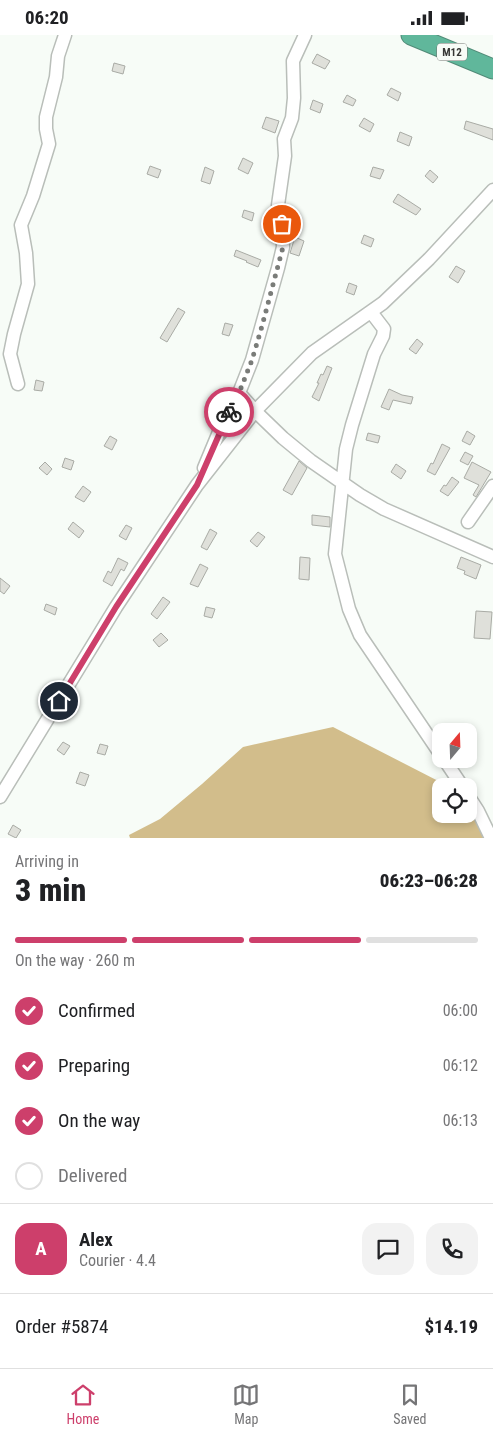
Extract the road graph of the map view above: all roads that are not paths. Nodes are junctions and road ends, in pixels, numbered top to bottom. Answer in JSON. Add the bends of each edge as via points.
{"nodes":[{"id":1,"x":65,"y":35,"type":"edge"},
{"id":2,"x":305,"y":35,"type":"edge"},
{"id":3,"x":410,"y":35,"type":"edge"},
{"id":4,"x":493,"y":69,"type":"edge"},
{"id":5,"x":493,"y":190,"type":"edge"},
{"id":6,"x":371,"y":311,"type":"junction"},
{"id":7,"x":18,"y":384,"type":"dead end"},
{"id":8,"x":239,"y":393,"type":"junction"},
{"id":9,"x":255,"y":411,"type":"junction"},
{"id":10,"x":343,"y":482,"type":"junction"},
{"id":11,"x":197,"y":485,"type":"junction"},
{"id":12,"x":493,"y":486,"type":"edge"},
{"id":13,"x":468,"y":521,"type":"dead end"},
{"id":14,"x":493,"y":557,"type":"edge"},
{"id":15,"x":432,"y":742,"type":"edge"},
{"id":16,"x":0,"y":797,"type":"edge"},
{"id":17,"x":477,"y":809,"type":"edge"},
{"id":18,"x":491,"y":838,"type":"edge"}],
"edges":[{"from":1,"to":7,"type":"street","via":[[46,117],[49,144],[21,225],[28,284],[10,354]]},
{"from":2,"to":8,"type":"street","via":[[293,61],[292,118],[284,139],[285,156],[278,205],[283,247],[252,360]]},
{"from":3,"to":4,"type":"highway","number":"M12"},
{"from":5,"to":6,"type":"street","via":[[430,259]]},
{"from":6,"to":9,"type":"street","via":[[312,353]]},
{"from":6,"to":10,"type":"street","via":[[384,329],[383,336],[374,354],[352,425]]},
{"from":8,"to":9,"type":"street"},
{"from":8,"to":11,"type":"street"},
{"from":9,"to":10,"type":"street","via":[[311,461]]},
{"from":9,"to":11,"type":"street"},
{"from":10,"to":14,"type":"street","via":[[384,509]]},
{"from":10,"to":15,"type":"street","via":[[335,554],[349,609],[360,635]]},
{"from":11,"to":16,"type":"street","via":[[116,607]]},
{"from":12,"to":13,"type":"street"},
{"from":17,"to":18,"type":"street"}]}
